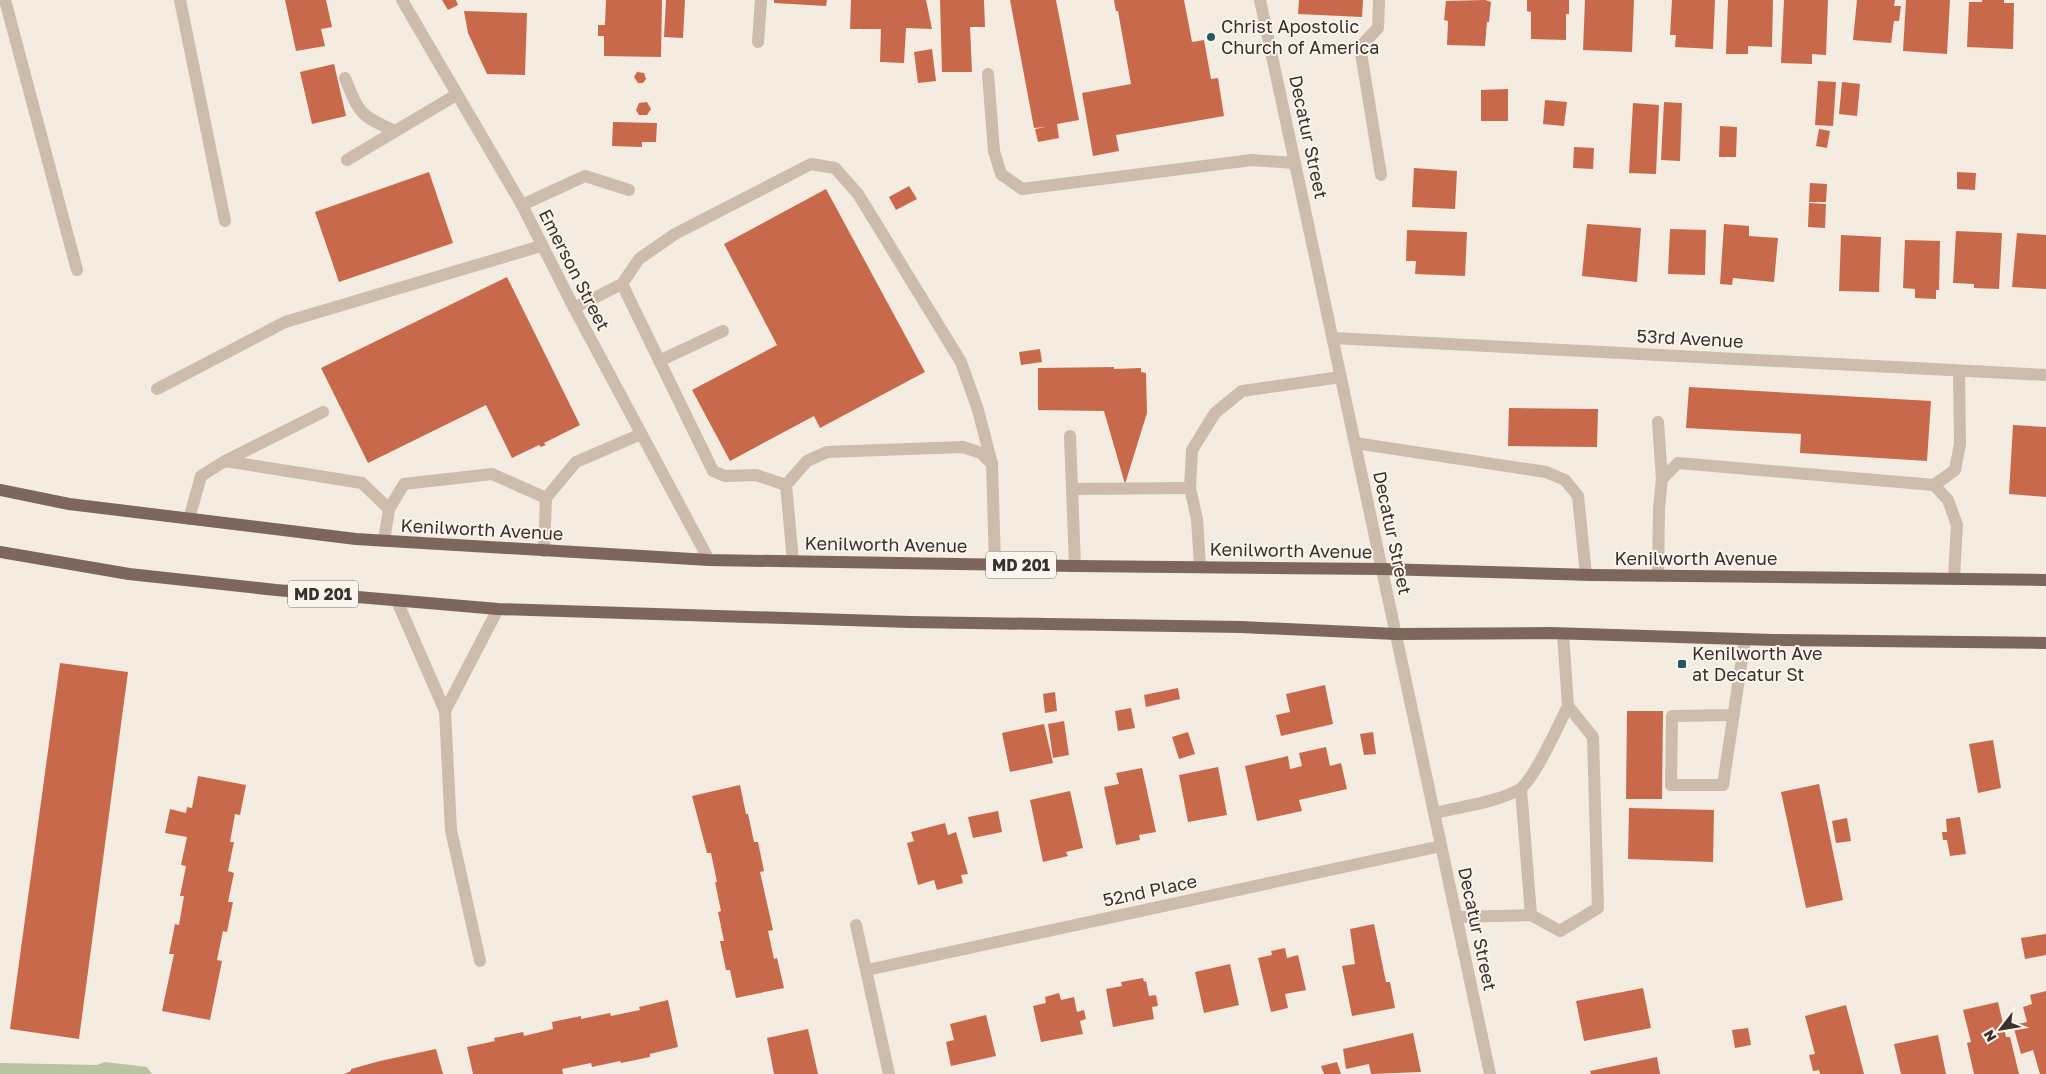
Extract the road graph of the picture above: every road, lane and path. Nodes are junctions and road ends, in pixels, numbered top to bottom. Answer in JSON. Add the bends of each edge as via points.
{"nodes":[{"id":1,"x":5,"y":0,"type":"edge"},
{"id":2,"x":180,"y":0,"type":"edge"},
{"id":3,"x":402,"y":0,"type":"edge"},
{"id":4,"x":762,"y":0,"type":"edge"},
{"id":5,"x":1260,"y":0,"type":"edge"},
{"id":6,"x":1379,"y":0,"type":"edge"},
{"id":7,"x":758,"y":42,"type":"dead end"},
{"id":8,"x":988,"y":74,"type":"dead end"},
{"id":9,"x":345,"y":78,"type":"dead end"},
{"id":10,"x":456,"y":95,"type":"junction"},
{"id":11,"x":395,"y":131,"type":"junction"},
{"id":12,"x":347,"y":160,"type":"dead end"},
{"id":13,"x":1295,"y":163,"type":"junction"},
{"id":14,"x":1381,"y":176,"type":"dead end"},
{"id":15,"x":629,"y":190,"type":"dead end"},
{"id":16,"x":522,"y":205,"type":"junction"},
{"id":17,"x":225,"y":221,"type":"dead end"},
{"id":18,"x":541,"y":246,"type":"junction"},
{"id":19,"x":77,"y":270,"type":"dead end"},
{"id":20,"x":622,"y":284,"type":"junction"},
{"id":21,"x":574,"y":308,"type":"junction"},
{"id":22,"x":723,"y":331,"type":"dead end"},
{"id":23,"x":1333,"y":338,"type":"junction"},
{"id":24,"x":659,"y":361,"type":"junction"},
{"id":25,"x":1959,"y":371,"type":"junction"},
{"id":26,"x":2046,"y":376,"type":"edge"},
{"id":27,"x":1341,"y":377,"type":"junction"},
{"id":28,"x":157,"y":389,"type":"dead end"},
{"id":29,"x":323,"y":412,"type":"dead end"},
{"id":30,"x":1658,"y":422,"type":"dead end"},
{"id":31,"x":641,"y":434,"type":"junction"},
{"id":32,"x":1070,"y":436,"type":"dead end"},
{"id":33,"x":1355,"y":443,"type":"junction"},
{"id":34,"x":225,"y":461,"type":"junction"},
{"id":35,"x":992,"y":464,"type":"junction"},
{"id":36,"x":1662,"y":479,"type":"junction"},
{"id":37,"x":786,"y":485,"type":"junction"},
{"id":38,"x":1934,"y":485,"type":"junction"},
{"id":39,"x":1072,"y":488,"type":"junction"},
{"id":40,"x":1190,"y":488,"type":"junction"},
{"id":41,"x":0,"y":490,"type":"edge"},
{"id":42,"x":546,"y":498,"type":"junction"},
{"id":43,"x":389,"y":509,"type":"junction"},
{"id":44,"x":189,"y":519,"type":"junction"},
{"id":45,"x":384,"y":541,"type":"junction"},
{"id":46,"x":544,"y":551,"type":"junction"},
{"id":47,"x":0,"y":552,"type":"edge"},
{"id":48,"x":709,"y":560,"type":"junction"},
{"id":49,"x":793,"y":561,"type":"junction"},
{"id":50,"x":995,"y":565,"type":"junction"},
{"id":51,"x":1075,"y":566,"type":"junction"},
{"id":52,"x":1200,"y":567,"type":"junction"},
{"id":53,"x":1382,"y":570,"type":"junction"},
{"id":54,"x":1586,"y":575,"type":"junction"},
{"id":55,"x":1658,"y":576,"type":"junction"},
{"id":56,"x":1954,"y":578,"type":"junction"},
{"id":57,"x":2046,"y":580,"type":"edge"},
{"id":58,"x":397,"y":601,"type":"junction"},
{"id":59,"x":498,"y":609,"type":"junction"},
{"id":60,"x":1396,"y":634,"type":"junction"},
{"id":61,"x":1563,"y":634,"type":"junction"},
{"id":62,"x":1745,"y":639,"type":"junction"},
{"id":63,"x":2046,"y":642,"type":"edge"},
{"id":64,"x":1568,"y":706,"type":"junction"},
{"id":65,"x":445,"y":711,"type":"junction"},
{"id":66,"x":1734,"y":714,"type":"junction"},
{"id":67,"x":1521,"y":789,"type":"junction"},
{"id":68,"x":1434,"y":813,"type":"junction"},
{"id":69,"x":1441,"y":846,"type":"junction"},
{"id":70,"x":1531,"y":915,"type":"junction"},
{"id":71,"x":1457,"y":916,"type":"junction"},
{"id":72,"x":856,"y":925,"type":"dead end"},
{"id":73,"x":480,"y":961,"type":"dead end"},
{"id":74,"x":867,"y":970,"type":"junction"},
{"id":75,"x":889,"y":1074,"type":"edge"},
{"id":76,"x":1490,"y":1074,"type":"edge"}],
"edges":[{"from":1,"to":19,"type":"street"},
{"from":2,"to":17,"type":"street"},
{"from":3,"to":10,"type":"street","name":"Emerson Street"},
{"from":4,"to":7,"type":"street"},
{"from":5,"to":13,"type":"street","name":"Decatur Street"},
{"from":6,"to":14,"type":"street","via":[[1378,28],[1360,47]]},
{"from":8,"to":13,"type":"street","via":[[994,151],[1002,174],[1022,189],[1252,160]]},
{"from":9,"to":11,"type":"street","via":[[357,107],[371,121]]},
{"from":10,"to":11,"type":"street"},
{"from":10,"to":16,"type":"street","name":"Emerson Street"},
{"from":11,"to":12,"type":"street"},
{"from":13,"to":23,"type":"street","name":"Decatur Street"},
{"from":15,"to":16,"type":"street","via":[[585,176]]},
{"from":16,"to":18,"type":"street","name":"Emerson Street"},
{"from":18,"to":21,"type":"street","name":"Emerson Street"},
{"from":18,"to":28,"type":"street","via":[[285,322]]},
{"from":20,"to":21,"type":"street"},
{"from":20,"to":24,"type":"street"},
{"from":20,"to":35,"type":"street","via":[[639,259],[675,234],[811,164],[835,168],[858,194],[961,362]]},
{"from":21,"to":31,"type":"street","name":"Emerson Street"},
{"from":22,"to":24,"type":"street"},
{"from":23,"to":25,"type":"street","name":"53rd Avenue"},
{"from":23,"to":27,"type":"street","name":"Decatur Street"},
{"from":24,"to":37,"type":"street","via":[[712,472],[725,476],[756,476]]},
{"from":25,"to":26,"type":"street","name":"53rd Avenue"},
{"from":25,"to":38,"type":"street","via":[[1960,444],[1955,470]]},
{"from":27,"to":33,"type":"street","name":"Decatur Street"},
{"from":27,"to":40,"type":"street","via":[[1242,391],[1215,413],[1192,450]]},
{"from":29,"to":34,"type":"street"},
{"from":30,"to":36,"type":"street"},
{"from":31,"to":42,"type":"street","via":[[576,462]]},
{"from":31,"to":48,"type":"street","name":"Emerson Street"},
{"from":32,"to":39,"type":"street"},
{"from":33,"to":53,"type":"street","name":"Decatur Street"},
{"from":33,"to":54,"type":"street","via":[[1546,472],[1565,480],[1578,496]]},
{"from":34,"to":43,"type":"street","via":[[362,483]]},
{"from":34,"to":44,"type":"street","via":[[201,476]]},
{"from":35,"to":37,"type":"street","via":[[981,453],[963,447],[827,452],[807,461]]},
{"from":35,"to":50,"type":"street"},
{"from":36,"to":38,"type":"street","via":[[1678,463]]},
{"from":36,"to":55,"type":"street"},
{"from":37,"to":49,"type":"street"},
{"from":38,"to":56,"type":"street","via":[[1948,500],[1957,525]]},
{"from":39,"to":40,"type":"street"},
{"from":39,"to":51,"type":"street"},
{"from":40,"to":52,"type":"street","via":[[1198,519]]},
{"from":41,"to":44,"type":"main road","name":"Kenilworth Avenue","number":"MD 201","via":[[69,504]]},
{"from":42,"to":43,"type":"street","via":[[492,474],[404,484]]},
{"from":42,"to":46,"type":"street"},
{"from":43,"to":45,"type":"street"},
{"from":44,"to":45,"type":"main road","name":"Kenilworth Avenue","number":"MD 201"},
{"from":45,"to":46,"type":"main road","name":"Kenilworth Avenue","number":"MD 201"},
{"from":46,"to":48,"type":"main road","name":"Kenilworth Avenue","number":"MD 201"},
{"from":47,"to":58,"type":"main road","number":"MD 201","via":[[128,574]]},
{"from":48,"to":49,"type":"main road","name":"Kenilworth Avenue","number":"MD 201"},
{"from":49,"to":50,"type":"main road","name":"Kenilworth Avenue","number":"MD 201"},
{"from":50,"to":51,"type":"main road","name":"Kenilworth Avenue","number":"MD 201"},
{"from":51,"to":52,"type":"main road","name":"Kenilworth Avenue","number":"MD 201"},
{"from":52,"to":53,"type":"main road","name":"Kenilworth Avenue","number":"MD 201"},
{"from":53,"to":54,"type":"main road","name":"Kenilworth Avenue","number":"MD 201"},
{"from":53,"to":60,"type":"street","name":"Decatur Street"},
{"from":54,"to":55,"type":"main road","name":"Kenilworth Avenue","number":"MD 201"},
{"from":55,"to":56,"type":"main road","name":"Kenilworth Avenue","number":"MD 201"},
{"from":56,"to":57,"type":"main road","name":"Kenilworth Avenue","number":"MD 201"},
{"from":58,"to":59,"type":"main road","number":"MD 201"},
{"from":58,"to":65,"type":"street"},
{"from":59,"to":60,"type":"main road","number":"MD 201","via":[[910,622],[1240,627]]},
{"from":59,"to":65,"type":"street"},
{"from":60,"to":61,"type":"main road","number":"MD 201"},
{"from":60,"to":68,"type":"street","name":"Decatur Street"},
{"from":61,"to":62,"type":"main road","number":"MD 201"},
{"from":61,"to":64,"type":"street"},
{"from":62,"to":63,"type":"main road","number":"MD 201"},
{"from":62,"to":66,"type":"street"},
{"from":64,"to":67,"type":"street","via":[[1538,765]]},
{"from":64,"to":70,"type":"street","via":[[1593,737],[1598,908],[1560,931]]},
{"from":65,"to":73,"type":"street","via":[[451,830]]},
{"from":66,"to":66,"type":"street","via":[[1724,785],[1671,785],[1672,716]]},
{"from":67,"to":68,"type":"street"},
{"from":67,"to":70,"type":"street"},
{"from":68,"to":69,"type":"street","name":"Decatur Street"},
{"from":69,"to":71,"type":"street","name":"Decatur Street"},
{"from":69,"to":74,"type":"street","name":"52nd Place"},
{"from":70,"to":71,"type":"street"},
{"from":71,"to":76,"type":"street","name":"Decatur Street"},
{"from":72,"to":74,"type":"street"},
{"from":74,"to":75,"type":"street"}]}
